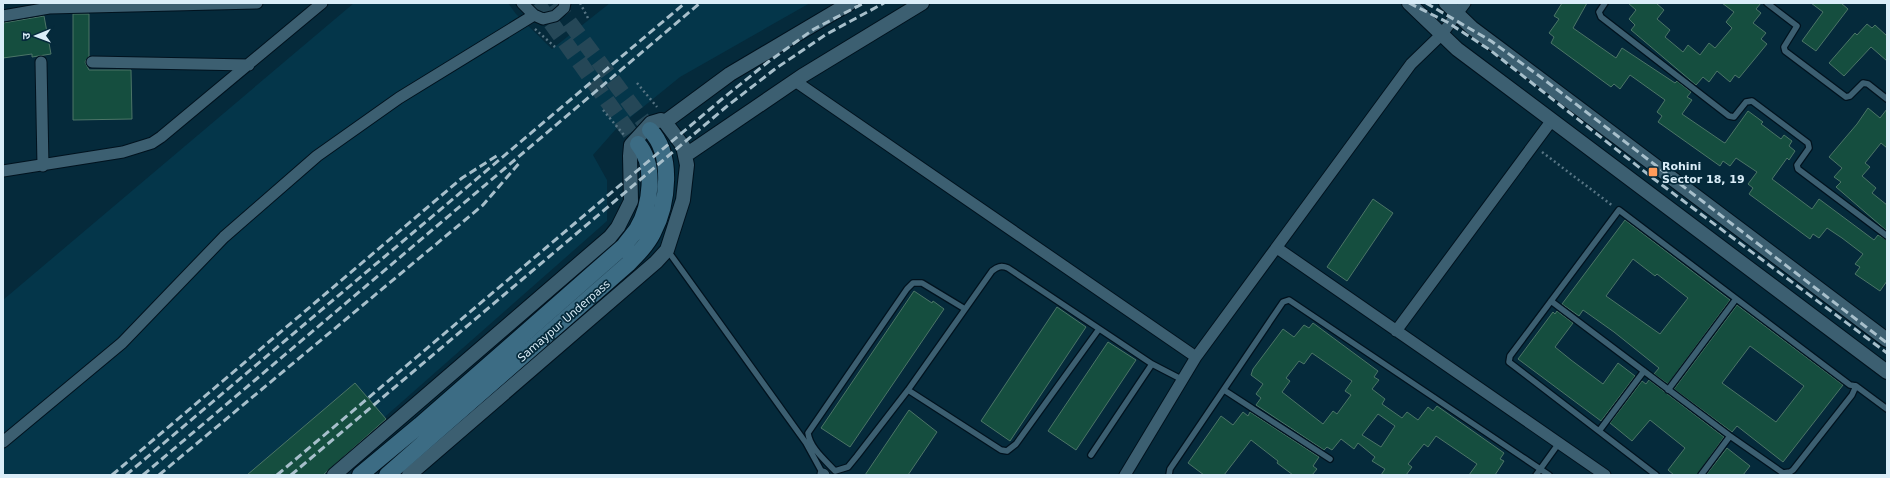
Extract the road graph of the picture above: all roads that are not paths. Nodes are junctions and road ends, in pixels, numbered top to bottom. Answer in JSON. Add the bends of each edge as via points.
{"nodes":[{"id":1,"x":257,"y":3,"type":"edge"},
{"id":2,"x":322,"y":3,"type":"edge"},
{"id":3,"x":522,"y":3,"type":"edge"},
{"id":4,"x":565,"y":3,"type":"edge"},
{"id":5,"x":850,"y":3,"type":"edge"},
{"id":6,"x":922,"y":3,"type":"edge"},
{"id":7,"x":1409,"y":3,"type":"edge"},
{"id":8,"x":1446,"y":3,"type":"edge"},
{"id":9,"x":1605,"y":3,"type":"edge"},
{"id":10,"x":1767,"y":3,"type":"edge"},
{"id":11,"x":1461,"y":8,"type":"edge"},
{"id":12,"x":534,"y":15,"type":"junction"},
{"id":13,"x":3,"y":16,"type":"edge"},
{"id":14,"x":1442,"y":34,"type":"junction"},
{"id":15,"x":41,"y":62,"type":"dead end"},
{"id":16,"x":92,"y":62,"type":"dead end"},
{"id":17,"x":249,"y":65,"type":"junction"},
{"id":18,"x":795,"y":81,"type":"junction"},
{"id":19,"x":1887,"y":99,"type":"edge"},
{"id":20,"x":1552,"y":120,"type":"junction"},
{"id":21,"x":665,"y":122,"type":"junction"},
{"id":22,"x":650,"y":130,"type":"tunnel mouth"},
{"id":23,"x":638,"y":144,"type":"tunnel mouth"},
{"id":24,"x":686,"y":155,"type":"junction"},
{"id":25,"x":43,"y":166,"type":"junction"},
{"id":26,"x":3,"y":171,"type":"edge"},
{"id":27,"x":1887,"y":236,"type":"edge"},
{"id":28,"x":1277,"y":248,"type":"junction"},
{"id":29,"x":667,"y":250,"type":"junction"},
{"id":30,"x":1736,"y":298,"type":"junction"},
{"id":31,"x":1551,"y":301,"type":"junction"},
{"id":32,"x":965,"y":309,"type":"junction"},
{"id":33,"x":1099,"y":329,"type":"junction"},
{"id":34,"x":1396,"y":331,"type":"junction"},
{"id":35,"x":1887,"y":340,"type":"edge"},
{"id":36,"x":1196,"y":357,"type":"junction"},
{"id":37,"x":1152,"y":364,"type":"junction"},
{"id":38,"x":1644,"y":371,"type":"junction"},
{"id":39,"x":1887,"y":372,"type":"edge"},
{"id":40,"x":1181,"y":379,"type":"junction"},
{"id":41,"x":1856,"y":386,"type":"junction"},
{"id":42,"x":908,"y":390,"type":"junction"},
{"id":43,"x":1224,"y":390,"type":"junction"},
{"id":44,"x":1668,"y":390,"type":"junction"},
{"id":45,"x":1887,"y":409,"type":"edge"},
{"id":46,"x":1599,"y":431,"type":"junction"},
{"id":47,"x":1730,"y":436,"type":"junction"},
{"id":48,"x":3,"y":442,"type":"edge"},
{"id":49,"x":1559,"y":443,"type":"junction"},
{"id":50,"x":1091,"y":456,"type":"dead end"},
{"id":51,"x":1330,"y":459,"type":"dead end"},
{"id":52,"x":1540,"y":469,"type":"junction"},
{"id":53,"x":824,"y":474,"type":"edge"},
{"id":54,"x":334,"y":475,"type":"edge"},
{"id":55,"x":360,"y":475,"type":"edge"},
{"id":56,"x":387,"y":475,"type":"edge"},
{"id":57,"x":409,"y":475,"type":"edge"},
{"id":58,"x":1125,"y":475,"type":"edge"},
{"id":59,"x":1169,"y":475,"type":"edge"},
{"id":60,"x":1536,"y":475,"type":"edge"},
{"id":61,"x":1549,"y":475,"type":"edge"},
{"id":62,"x":1605,"y":475,"type":"edge"},
{"id":63,"x":1656,"y":475,"type":"edge"},
{"id":64,"x":1700,"y":475,"type":"edge"}],
"edges":[{"from":1,"to":13,"type":"street","via":[[49,8]]},
{"from":2,"to":17,"type":"street"},
{"from":3,"to":12,"type":"street"},
{"from":4,"to":12,"type":"street","via":[[564,8],[548,19],[543,20]]},
{"from":5,"to":21,"type":"street","via":[[730,74]]},
{"from":6,"to":18,"type":"street"},
{"from":7,"to":14,"type":"street"},
{"from":8,"to":11,"type":"street"},
{"from":9,"to":27,"type":"lane","via":[[1599,12],[1601,17],[1729,116],[1734,117],[1746,102],[1752,101],[1808,143],[1809,148],[1797,165],[1798,170]]},
{"from":10,"to":19,"type":"lane","via":[[1797,26],[1784,47],[1785,51],[1846,97],[1863,83]]},
{"from":11,"to":14,"type":"street"},
{"from":11,"to":35,"type":"street","via":[[1472,28]]},
{"from":12,"to":48,"type":"street","via":[[399,98],[317,156],[224,237],[122,343]]},
{"from":14,"to":20,"type":"street","via":[[1457,49]]},
{"from":14,"to":28,"type":"street","via":[[1411,64]]},
{"from":15,"to":25,"type":"street"},
{"from":16,"to":17,"type":"street"},
{"from":17,"to":25,"type":"street","via":[[152,143],[123,152]]},
{"from":18,"to":24,"type":"street"},
{"from":18,"to":36,"type":"street"},
{"from":20,"to":34,"type":"street"},
{"from":20,"to":39,"type":"street"},
{"from":21,"to":24,"type":"street","via":[[683,146]]},
{"from":21,"to":54,"type":"street","via":[[651,122],[631,145],[631,201],[610,237]]},
{"from":22,"to":56,"type":"main road","name":"Samaypur Underpass","via":[[664,156],[665,180],[664,200],[657,224],[645,245],[622,269]]},
{"from":23,"to":55,"type":"main road","name":"Samaypur Underpass","via":[[647,159],[647,201],[637,229],[624,246]]},
{"from":24,"to":29,"type":"street","via":[[683,200]]},
{"from":25,"to":26,"type":"street"},
{"from":28,"to":34,"type":"street"},
{"from":28,"to":36,"type":"street"},
{"from":29,"to":53,"type":"lane","via":[[806,443]]},
{"from":29,"to":57,"type":"street"},
{"from":30,"to":31,"type":"lane","via":[[1619,210]]},
{"from":30,"to":41,"type":"lane","via":[[1850,386]]},
{"from":30,"to":44,"type":"lane"},
{"from":31,"to":38,"type":"lane"},
{"from":31,"to":46,"type":"lane","via":[[1510,356],[1509,362]]},
{"from":32,"to":33,"type":"lane","via":[[992,271],[1003,266]]},
{"from":32,"to":42,"type":"lane"},
{"from":32,"to":42,"type":"lane","via":[[922,282],[910,285],[808,433],[808,438],[835,471],[845,468]]},
{"from":33,"to":37,"type":"lane"},
{"from":33,"to":42,"type":"lane","via":[[1016,444],[1007,450],[1001,450]]},
{"from":34,"to":49,"type":"street"},
{"from":36,"to":40,"type":"street"},
{"from":37,"to":40,"type":"lane"},
{"from":37,"to":50,"type":"lane"},
{"from":38,"to":44,"type":"lane"},
{"from":38,"to":46,"type":"lane"},
{"from":40,"to":58,"type":"street"},
{"from":41,"to":45,"type":"lane"},
{"from":41,"to":47,"type":"lane","via":[[1852,395],[1790,472],[1783,473]]},
{"from":43,"to":51,"type":"lane"},
{"from":43,"to":52,"type":"lane","via":[[1283,302],[1289,300]]},
{"from":43,"to":59,"type":"lane","via":[[1170,469]]},
{"from":44,"to":47,"type":"lane"},
{"from":46,"to":63,"type":"lane"},
{"from":47,"to":64,"type":"lane"},
{"from":49,"to":52,"type":"lane"},
{"from":49,"to":62,"type":"street"},
{"from":52,"to":60,"type":"lane"},
{"from":52,"to":61,"type":"lane"}]}
